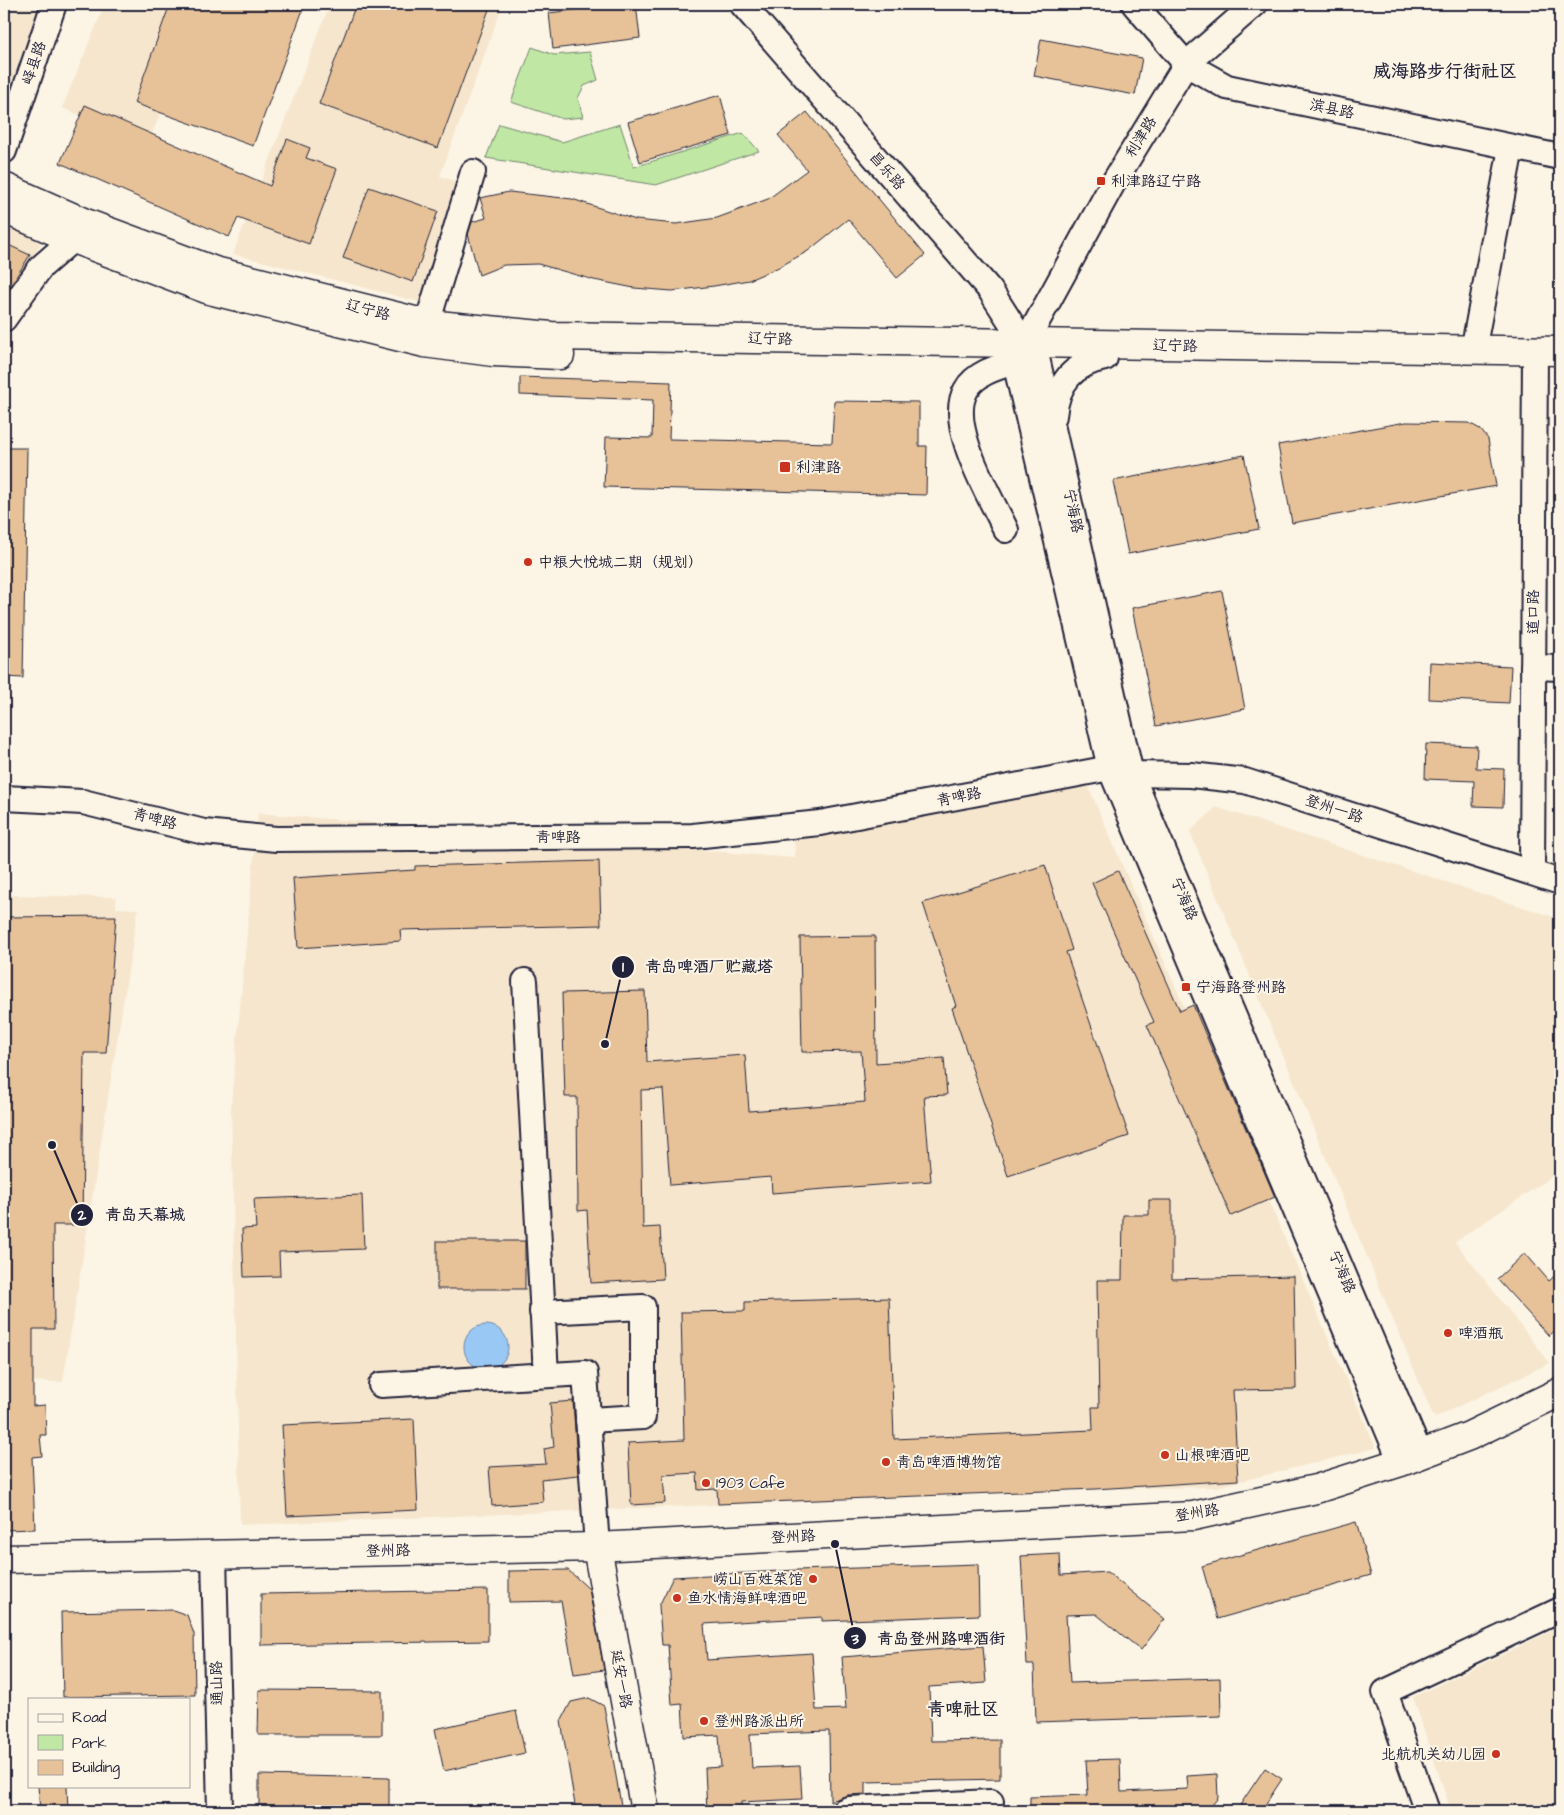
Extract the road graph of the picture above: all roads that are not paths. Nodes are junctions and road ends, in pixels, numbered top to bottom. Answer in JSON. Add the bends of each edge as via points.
{"nodes":[{"id":1,"x":54,"y":4,"type":"edge"},
{"id":2,"x":742,"y":4,"type":"edge"},
{"id":3,"x":1134,"y":4,"type":"edge"},
{"id":4,"x":1255,"y":4,"type":"edge"},
{"id":5,"x":1186,"y":64,"type":"junction"},
{"id":6,"x":1511,"y":148,"type":"junction"},
{"id":7,"x":4,"y":151,"type":"edge"},
{"id":8,"x":1560,"y":157,"type":"edge"},
{"id":9,"x":473,"y":172,"type":"dead end"},
{"id":10,"x":4,"y":187,"type":"edge"},
{"id":11,"x":4,"y":209,"type":"edge"},
{"id":12,"x":78,"y":230,"type":"junction"},
{"id":13,"x":4,"y":319,"type":"edge"},
{"id":14,"x":427,"y":324,"type":"junction"},
{"id":15,"x":1473,"y":351,"type":"junction"},
{"id":16,"x":1025,"y":354,"type":"junction"},
{"id":17,"x":1548,"y":357,"type":"edge"},
{"id":18,"x":1105,"y":358,"type":"junction"},
{"id":19,"x":1053,"y":423,"type":"junction"},
{"id":20,"x":1006,"y":530,"type":"dead end"},
{"id":21,"x":1533,"y":667,"type":"junction"},
{"id":22,"x":1560,"y":668,"type":"edge"},
{"id":23,"x":1120,"y":771,"type":"junction"},
{"id":24,"x":4,"y":798,"type":"edge"},
{"id":25,"x":1532,"y":872,"type":"junction"},
{"id":26,"x":1560,"y":882,"type":"edge"},
{"id":27,"x":525,"y":981,"type":"dead end"},
{"id":28,"x":542,"y":1312,"type":"junction"},
{"id":29,"x":546,"y":1375,"type":"junction"},
{"id":30,"x":381,"y":1385,"type":"dead end"},
{"id":31,"x":1560,"y":1394,"type":"edge"},
{"id":32,"x":588,"y":1420,"type":"junction"},
{"id":33,"x":1410,"y":1458,"type":"junction"},
{"id":34,"x":597,"y":1546,"type":"junction"},
{"id":35,"x":214,"y":1555,"type":"junction"},
{"id":36,"x":4,"y":1559,"type":"edge"},
{"id":37,"x":1560,"y":1610,"type":"edge"},
{"id":38,"x":991,"y":1802,"type":"dead end"},
{"id":39,"x":220,"y":1811,"type":"edge"},
{"id":40,"x":645,"y":1811,"type":"edge"},
{"id":41,"x":844,"y":1811,"type":"edge"},
{"id":42,"x":1427,"y":1811,"type":"edge"}],
"edges":[{"from":1,"to":7,"type":"street","name":"峄县路"},
{"from":2,"to":16,"type":"street","name":"昌乐路","via":[[990,290]]},
{"from":3,"to":5,"type":"street","name":"滨县路"},
{"from":4,"to":5,"type":"street","name":"利津路"},
{"from":5,"to":6,"type":"street","name":"滨县路","via":[[1227,87]]},
{"from":5,"to":16,"type":"street","name":"利津路","via":[[1116,177]]},
{"from":6,"to":8,"type":"street","name":"滨县路"},
{"from":6,"to":15,"type":"street"},
{"from":9,"to":14,"type":"street"},
{"from":10,"to":12,"type":"main road","name":"辽宁路"},
{"from":11,"to":12,"type":"main road","name":"辽宁路"},
{"from":12,"to":13,"type":"street","via":[[41,267]]},
{"from":12,"to":14,"type":"main road","name":"辽宁路","via":[[215,271]]},
{"from":12,"to":16,"type":"main road","name":"辽宁路","via":[[209,290],[398,338],[493,352]]},
{"from":14,"to":16,"type":"main road","name":"辽宁路","via":[[551,336]]},
{"from":15,"to":16,"type":"main road","name":"辽宁路"},
{"from":15,"to":17,"type":"main road","name":"辽宁路"},
{"from":16,"to":18,"type":"main road","name":"辽宁路"},
{"from":16,"to":19,"type":"street","name":"宁海路"},
{"from":16,"to":20,"type":"street","via":[[988,370],[966,389],[959,410],[968,451]]},
{"from":16,"to":23,"type":"street","name":"宁海路"},
{"from":17,"to":18,"type":"main road","name":"辽宁路"},
{"from":17,"to":21,"type":"street","name":"道口路"},
{"from":18,"to":19,"type":"street","via":[[1087,362],[1063,383],[1056,399]]},
{"from":19,"to":23,"type":"street","name":"宁海路"},
{"from":21,"to":22,"type":"street"},
{"from":21,"to":25,"type":"street","name":"道口路"},
{"from":23,"to":24,"type":"street","name":"青啤路","via":[[820,823],[693,836],[276,839],[204,832],[83,802]]},
{"from":23,"to":25,"type":"street","name":"登州一路","via":[[1246,781]]},
{"from":23,"to":33,"type":"street","name":"宁海路"},
{"from":25,"to":26,"type":"street"},
{"from":27,"to":28,"type":"street"},
{"from":28,"to":29,"type":"street"},
{"from":28,"to":32,"type":"street","via":[[643,1307],[643,1418]]},
{"from":29,"to":30,"type":"street"},
{"from":29,"to":32,"type":"street","via":[[584,1373]]},
{"from":31,"to":33,"type":"main road","name":"登州路","via":[[1469,1436]]},
{"from":32,"to":34,"type":"street"},
{"from":33,"to":34,"type":"main road","name":"登州路","via":[[1316,1489],[1193,1516]]},
{"from":34,"to":35,"type":"main road","name":"登州路"},
{"from":34,"to":40,"type":"main road","name":"延安一路"},
{"from":35,"to":36,"type":"main road","name":"登州路"},
{"from":35,"to":39,"type":"street","name":"通山路"},
{"from":37,"to":42,"type":"street","via":[[1385,1692]]},
{"from":38,"to":41,"type":"street"}]}
